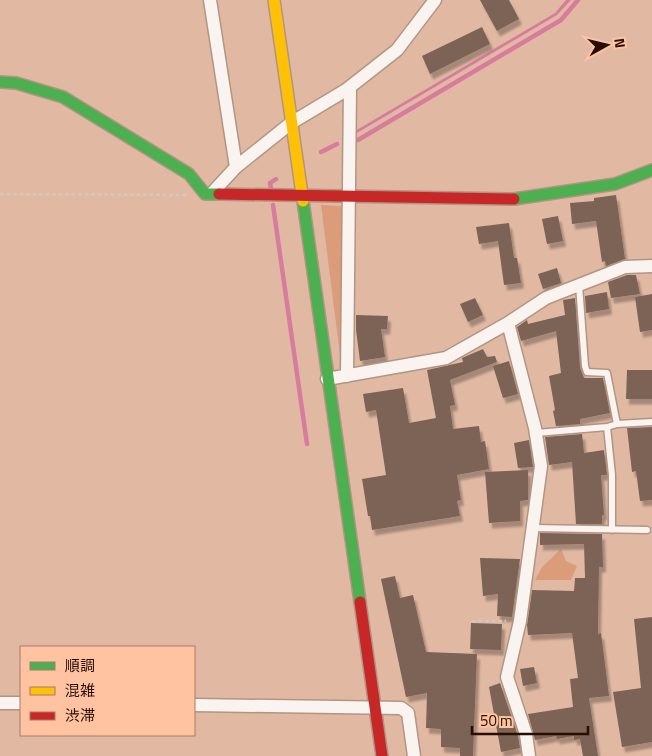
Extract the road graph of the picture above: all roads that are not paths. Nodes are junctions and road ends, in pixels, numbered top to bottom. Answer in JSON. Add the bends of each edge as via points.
{"nodes":[{"id":1,"x":210,"y":0,"type":"edge"},
{"id":2,"x":274,"y":0,"type":"edge"},
{"id":3,"x":436,"y":0,"type":"edge"},
{"id":4,"x":0,"y":82,"type":"edge"},
{"id":5,"x":350,"y":88,"type":"junction"},
{"id":6,"x":291,"y":123,"type":"junction"},
{"id":7,"x":236,"y":167,"type":"junction"},
{"id":8,"x":652,"y":170,"type":"edge"},
{"id":9,"x":209,"y":194,"type":"junction"},
{"id":10,"x":349,"y":196,"type":"junction"},
{"id":11,"x":303,"y":197,"type":"junction"},
{"id":12,"x":652,"y":266,"type":"edge"},
{"id":13,"x":579,"y":285,"type":"junction"},
{"id":14,"x":508,"y":323,"type":"junction"},
{"id":15,"x":347,"y":376,"type":"junction"},
{"id":16,"x":327,"y":379,"type":"junction"},
{"id":17,"x":652,"y":422,"type":"edge"},
{"id":18,"x":617,"y":424,"type":"junction"},
{"id":19,"x":607,"y":427,"type":"junction"},
{"id":20,"x":536,"y":433,"type":"junction"},
{"id":21,"x":532,"y":528,"type":"junction"},
{"id":22,"x":612,"y":530,"type":"junction"},
{"id":23,"x":647,"y":530,"type":"dead end"},
{"id":24,"x":0,"y":703,"type":"edge"},
{"id":25,"x":20,"y":703,"type":"edge"},
{"id":26,"x":195,"y":705,"type":"edge"},
{"id":27,"x":375,"y":707,"type":"junction"},
{"id":28,"x":382,"y":756,"type":"edge"},
{"id":29,"x":414,"y":756,"type":"edge"},
{"id":30,"x":528,"y":756,"type":"edge"}],
"edges":[{"from":1,"to":7,"type":"street"},
{"from":2,"to":6,"type":"street"},
{"from":3,"to":5,"type":"street","via":[[397,50]]},
{"from":4,"to":9,"type":"street","via":[[16,82],[64,97],[189,174]]},
{"from":5,"to":6,"type":"street"},
{"from":5,"to":10,"type":"street"},
{"from":6,"to":7,"type":"street"},
{"from":6,"to":11,"type":"street"},
{"from":7,"to":9,"type":"street"},
{"from":8,"to":10,"type":"street","via":[[615,184],[516,199]]},
{"from":9,"to":11,"type":"street"},
{"from":10,"to":11,"type":"street"},
{"from":10,"to":15,"type":"street"},
{"from":11,"to":16,"type":"street"},
{"from":12,"to":13,"type":"street","via":[[625,267]]},
{"from":13,"to":14,"type":"street","via":[[546,298]]},
{"from":13,"to":18,"type":"lane","via":[[585,366],[587,372],[607,373]]},
{"from":14,"to":15,"type":"street","via":[[446,358]]},
{"from":14,"to":20,"type":"street"},
{"from":15,"to":16,"type":"street"},
{"from":16,"to":27,"type":"street"},
{"from":17,"to":18,"type":"lane"},
{"from":18,"to":19,"type":"lane"},
{"from":19,"to":20,"type":"lane"},
{"from":19,"to":22,"type":"lane","via":[[612,475]]},
{"from":20,"to":21,"type":"street","via":[[541,466]]},
{"from":21,"to":22,"type":"lane"},
{"from":21,"to":30,"type":"street","via":[[520,621],[507,677],[526,734]]},
{"from":22,"to":23,"type":"lane"},
{"from":24,"to":25,"type":"street"},
{"from":26,"to":27,"type":"street"},
{"from":27,"to":28,"type":"street"},
{"from":27,"to":29,"type":"street","via":[[400,708],[408,713]]}]}
